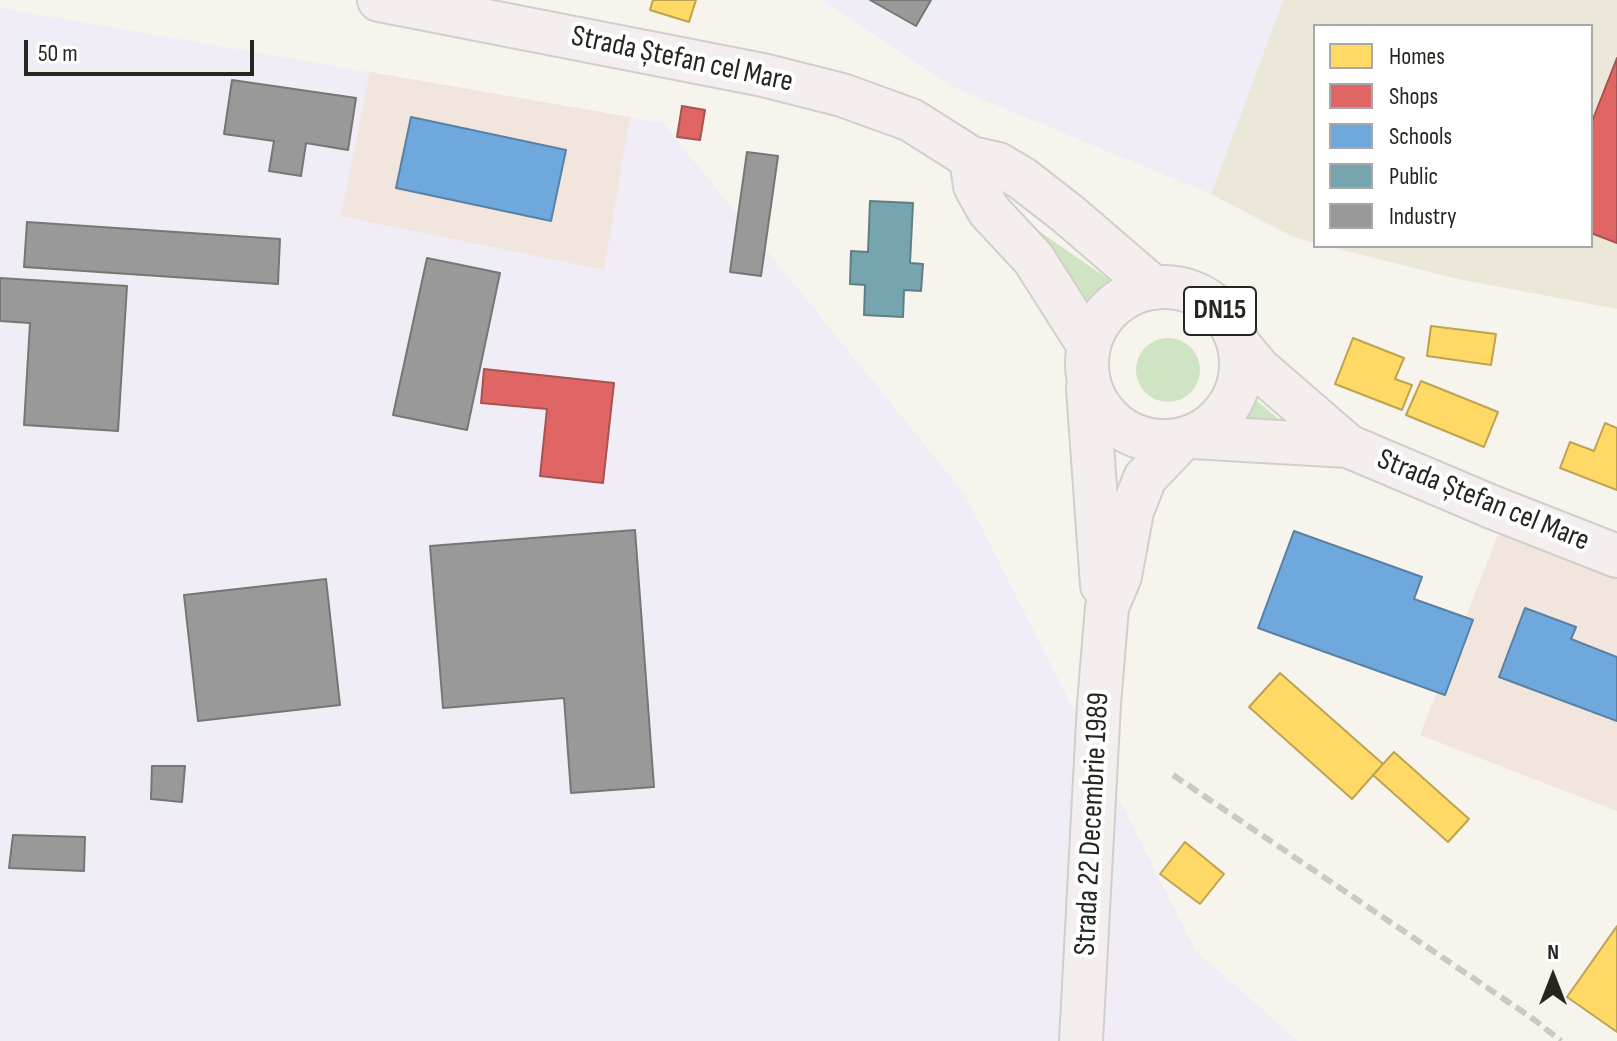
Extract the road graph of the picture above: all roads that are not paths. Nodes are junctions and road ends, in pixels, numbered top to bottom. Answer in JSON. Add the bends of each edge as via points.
{"nodes":[{"id":1,"x":379,"y":0,"type":"edge"},
{"id":2,"x":971,"y":158,"type":"junction"},
{"id":3,"x":1154,"y":288,"type":"junction"},
{"id":4,"x":1239,"y":345,"type":"junction"},
{"id":5,"x":1087,"y":356,"type":"junction"},
{"id":6,"x":1188,"y":438,"type":"junction"},
{"id":7,"x":1348,"y":446,"type":"junction"},
{"id":8,"x":1617,"y":556,"type":"edge"},
{"id":9,"x":1107,"y":607,"type":"junction"},
{"id":10,"x":1081,"y":1041,"type":"edge"}],
"edges":[{"from":1,"to":2,"type":"main road","name":"Strada Ștefan cel Mare","number":"DN15","via":[[842,95],[911,120]]},
{"from":2,"to":3,"type":"main road","name":"Strada Ștefan cel Mare","number":"DN15","via":[[998,164],[1023,179]]},
{"from":2,"to":5,"type":"main road","name":"Strada Ștefan cel Mare","number":"DN15","via":[[975,186],[989,211],[1033,258]]},
{"from":3,"to":4,"type":"main road","name":"Strada Ștefan cel Mare","number":"DN15","via":[[1197,295],[1219,310]]},
{"from":3,"to":5,"type":"main road","number":"DN15","via":[[1117,303],[1100,322]]},
{"from":4,"to":6,"type":"main road","number":"DN15","via":[[1237,390],[1226,411]]},
{"from":4,"to":7,"type":"main road","name":"Strada Ștefan cel Mare","number":"DN15","via":[[1259,369]]},
{"from":5,"to":6,"type":"main road","name":"Strada Ștefan cel Mare","number":"DN15","via":[[1092,393],[1107,418],[1129,433],[1166,442]]},
{"from":5,"to":9,"type":"main road","name":"Strada 22 Decembrie 1989","via":[[1101,583]]},
{"from":6,"to":7,"type":"main road","name":"Strada Ștefan cel Mare","number":"DN15"},
{"from":6,"to":9,"type":"main road","name":"Strada 22 Decembrie 1989","via":[[1145,478]]},
{"from":7,"to":8,"type":"main road","name":"Strada Ștefan cel Mare","number":"DN15"},
{"from":9,"to":10,"type":"main road","name":"Strada 22 Decembrie 1989"}]}
